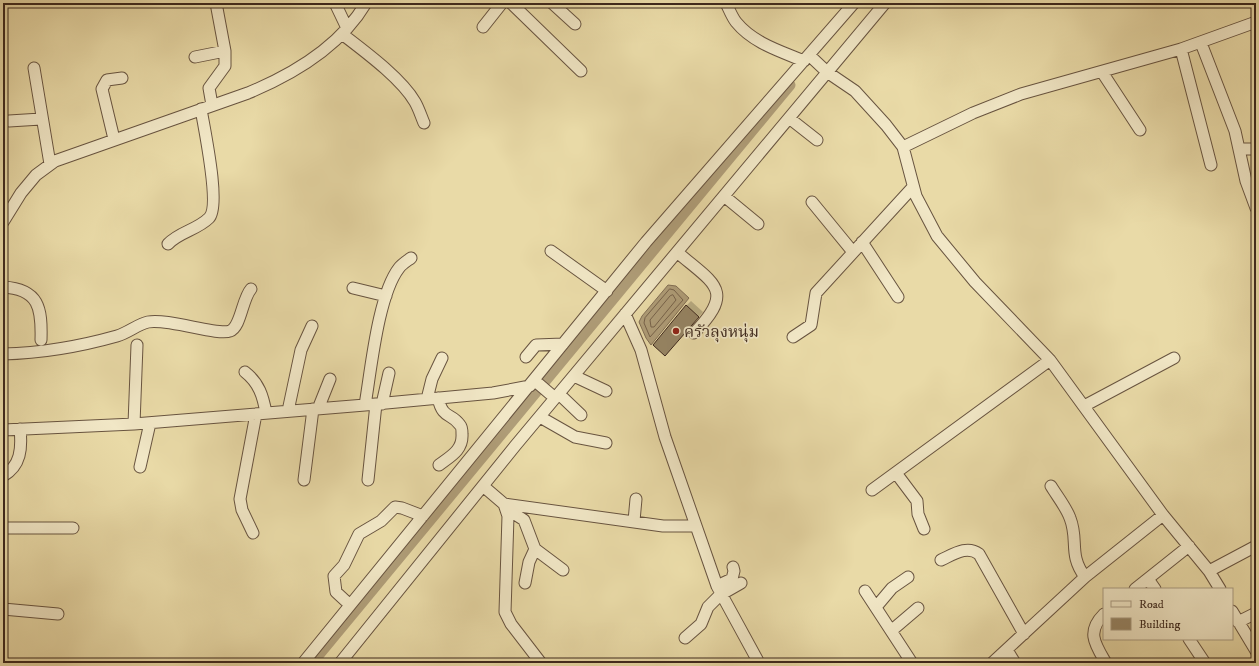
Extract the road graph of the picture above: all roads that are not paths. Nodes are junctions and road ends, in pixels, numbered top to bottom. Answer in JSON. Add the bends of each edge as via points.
{"nodes":[{"id":1,"x":216,"y":3,"type":"edge"},
{"id":2,"x":335,"y":3,"type":"edge"},
{"id":3,"x":366,"y":3,"type":"edge"},
{"id":4,"x":502,"y":3,"type":"edge"},
{"id":5,"x":511,"y":3,"type":"edge"},
{"id":6,"x":552,"y":3,"type":"edge"},
{"id":7,"x":726,"y":3,"type":"edge"},
{"id":8,"x":854,"y":3,"type":"edge"},
{"id":9,"x":885,"y":3,"type":"edge"},
{"id":10,"x":1256,"y":22,"type":"edge"},
{"id":11,"x":575,"y":24,"type":"dead end"},
{"id":12,"x":483,"y":27,"type":"dead end"},
{"id":13,"x":345,"y":31,"type":"junction"},
{"id":14,"x":1202,"y":43,"type":"junction"},
{"id":15,"x":1181,"y":50,"type":"junction"},
{"id":16,"x":224,"y":51,"type":"junction"},
{"id":17,"x":195,"y":56,"type":"dead end"},
{"id":18,"x":808,"y":58,"type":"junction"},
{"id":19,"x":34,"y":68,"type":"dead end"},
{"id":20,"x":825,"y":70,"type":"junction"},
{"id":21,"x":581,"y":71,"type":"dead end"},
{"id":22,"x":1102,"y":72,"type":"junction"},
{"id":23,"x":122,"y":78,"type":"dead end"},
{"id":24,"x":212,"y":106,"type":"junction"},
{"id":25,"x":201,"y":109,"type":"junction"},
{"id":26,"x":789,"y":118,"type":"junction"},
{"id":27,"x":42,"y":119,"type":"junction"},
{"id":28,"x":9,"y":121,"type":"dead end"},
{"id":29,"x":424,"y":122,"type":"dead end"},
{"id":30,"x":1140,"y":130,"type":"dead end"},
{"id":31,"x":114,"y":139,"type":"junction"},
{"id":32,"x":817,"y":140,"type":"dead end"},
{"id":33,"x":903,"y":147,"type":"junction"},
{"id":34,"x":1239,"y":148,"type":"junction"},
{"id":35,"x":1256,"y":149,"type":"edge"},
{"id":36,"x":50,"y":164,"type":"junction"},
{"id":37,"x":1211,"y":165,"type":"dead end"},
{"id":38,"x":913,"y":187,"type":"junction"},
{"id":39,"x":724,"y":196,"type":"junction"},
{"id":40,"x":812,"y":202,"type":"dead end"},
{"id":41,"x":1256,"y":208,"type":"edge"},
{"id":42,"x":3,"y":222,"type":"edge"},
{"id":43,"x":758,"y":224,"type":"dead end"},
{"id":44,"x":862,"y":242,"type":"junction"},
{"id":45,"x":168,"y":244,"type":"dead end"},
{"id":46,"x":551,"y":251,"type":"dead end"},
{"id":47,"x":677,"y":252,"type":"junction"},
{"id":48,"x":853,"y":252,"type":"junction"},
{"id":49,"x":411,"y":258,"type":"dead end"},
{"id":50,"x":3,"y":286,"type":"edge"},
{"id":51,"x":353,"y":288,"type":"dead end"},
{"id":52,"x":251,"y":289,"type":"dead end"},
{"id":53,"x":607,"y":291,"type":"junction"},
{"id":54,"x":386,"y":296,"type":"junction"},
{"id":55,"x":898,"y":297,"type":"dead end"},
{"id":56,"x":625,"y":314,"type":"junction"},
{"id":57,"x":312,"y":326,"type":"dead end"},
{"id":58,"x":694,"y":333,"type":"dead end"},
{"id":59,"x":793,"y":337,"type":"dead end"},
{"id":60,"x":41,"y":340,"type":"dead end"},
{"id":61,"x":563,"y":344,"type":"junction"},
{"id":62,"x":137,"y":345,"type":"dead end"},
{"id":63,"x":3,"y":354,"type":"edge"},
{"id":64,"x":526,"y":357,"type":"dead end"},
{"id":65,"x":442,"y":358,"type":"dead end"},
{"id":66,"x":1174,"y":358,"type":"dead end"},
{"id":67,"x":1050,"y":360,"type":"junction"},
{"id":68,"x":245,"y":372,"type":"dead end"},
{"id":69,"x":389,"y":373,"type":"dead end"},
{"id":70,"x":574,"y":376,"type":"junction"},
{"id":71,"x":330,"y":379,"type":"dead end"},
{"id":72,"x":534,"y":384,"type":"junction"},
{"id":73,"x":606,"y":391,"type":"dead end"},
{"id":74,"x":555,"y":395,"type":"junction"},
{"id":75,"x":432,"y":398,"type":"junction"},
{"id":76,"x":375,"y":404,"type":"junction"},
{"id":77,"x":1084,"y":406,"type":"junction"},
{"id":78,"x":315,"y":409,"type":"junction"},
{"id":79,"x":288,"y":411,"type":"junction"},
{"id":80,"x":261,"y":413,"type":"junction"},
{"id":81,"x":581,"y":414,"type":"dead end"},
{"id":82,"x":540,"y":417,"type":"junction"},
{"id":83,"x":150,"y":422,"type":"junction"},
{"id":84,"x":134,"y":424,"type":"junction"},
{"id":85,"x":20,"y":429,"type":"junction"},
{"id":86,"x":3,"y":430,"type":"edge"},
{"id":87,"x":606,"y":443,"type":"dead end"},
{"id":88,"x":440,"y":464,"type":"dead end"},
{"id":89,"x":140,"y":467,"type":"dead end"},
{"id":90,"x":896,"y":473,"type":"junction"},
{"id":91,"x":3,"y":476,"type":"edge"},
{"id":92,"x":304,"y":480,"type":"dead end"},
{"id":93,"x":368,"y":480,"type":"dead end"},
{"id":94,"x":483,"y":486,"type":"junction"},
{"id":95,"x":1051,"y":486,"type":"dead end"},
{"id":96,"x":872,"y":490,"type":"dead end"},
{"id":97,"x":636,"y":499,"type":"dead end"},
{"id":98,"x":505,"y":507,"type":"junction"},
{"id":99,"x":1163,"y":515,"type":"junction"},
{"id":100,"x":423,"y":516,"type":"junction"},
{"id":101,"x":634,"y":521,"type":"junction"},
{"id":102,"x":695,"y":526,"type":"junction"},
{"id":103,"x":3,"y":528,"type":"edge"},
{"id":104,"x":74,"y":528,"type":"dead end"},
{"id":105,"x":924,"y":530,"type":"dead end"},
{"id":106,"x":253,"y":533,"type":"dead end"},
{"id":107,"x":1189,"y":546,"type":"junction"},
{"id":108,"x":1256,"y":546,"type":"edge"},
{"id":109,"x":535,"y":549,"type":"junction"},
{"id":110,"x":941,"y":560,"type":"dead end"},
{"id":111,"x":733,"y":567,"type":"dead end"},
{"id":112,"x":563,"y":570,"type":"dead end"},
{"id":113,"x":1209,"y":570,"type":"junction"},
{"id":114,"x":1086,"y":576,"type":"junction"},
{"id":115,"x":908,"y":577,"type":"dead end"},
{"id":116,"x":1148,"y":578,"type":"junction"},
{"id":117,"x":525,"y":583,"type":"dead end"},
{"id":118,"x":741,"y":583,"type":"dead end"},
{"id":119,"x":1136,"y":588,"type":"edge"},
{"id":120,"x":1154,"y":588,"type":"edge"},
{"id":121,"x":1219,"y":588,"type":"edge"},
{"id":122,"x":719,"y":590,"type":"junction"},
{"id":123,"x":865,"y":591,"type":"dead end"},
{"id":124,"x":350,"y":605,"type":"junction"},
{"id":125,"x":876,"y":607,"type":"junction"},
{"id":126,"x":918,"y":608,"type":"dead end"},
{"id":127,"x":3,"y":609,"type":"edge"},
{"id":128,"x":1233,"y":613,"type":"edge"},
{"id":129,"x":1256,"y":613,"type":"edge"},
{"id":130,"x":58,"y":614,"type":"dead end"},
{"id":131,"x":1103,"y":615,"type":"edge"},
{"id":132,"x":1238,"y":622,"type":"junction"},
{"id":133,"x":891,"y":631,"type":"junction"},
{"id":134,"x":1024,"y":634,"type":"junction"},
{"id":135,"x":685,"y":638,"type":"dead end"},
{"id":136,"x":1190,"y":640,"type":"edge"},
{"id":137,"x":1007,"y":650,"type":"junction"},
{"id":138,"x":1256,"y":651,"type":"edge"},
{"id":139,"x":303,"y":663,"type":"edge"},
{"id":140,"x":340,"y":663,"type":"edge"},
{"id":141,"x":541,"y":663,"type":"edge"},
{"id":142,"x":759,"y":663,"type":"edge"},
{"id":143,"x":912,"y":663,"type":"edge"},
{"id":144,"x":992,"y":663,"type":"edge"},
{"id":145,"x":1015,"y":663,"type":"edge"},
{"id":146,"x":1106,"y":663,"type":"edge"},
{"id":147,"x":1205,"y":663,"type":"edge"}],
"edges":[{"from":1,"to":16,"type":"street"},
{"from":2,"to":13,"type":"street"},
{"from":3,"to":13,"type":"street"},
{"from":4,"to":12,"type":"street"},
{"from":5,"to":21,"type":"street"},
{"from":6,"to":11,"type":"street"},
{"from":7,"to":18,"type":"street","via":[[735,22],[750,36],[767,46]]},
{"from":8,"to":18,"type":"street"},
{"from":9,"to":20,"type":"street"},
{"from":10,"to":14,"type":"street"},
{"from":13,"to":24,"type":"street","via":[[305,64],[278,81]]},
{"from":13,"to":29,"type":"street","via":[[406,91],[415,102]]},
{"from":14,"to":15,"type":"street"},
{"from":14,"to":34,"type":"street","via":[[1226,105]]},
{"from":15,"to":22,"type":"street"},
{"from":15,"to":37,"type":"street"},
{"from":16,"to":17,"type":"street"},
{"from":16,"to":24,"type":"street","via":[[225,66],[209,88]]},
{"from":18,"to":20,"type":"street"},
{"from":18,"to":53,"type":"street","via":[[651,236]]},
{"from":19,"to":27,"type":"street"},
{"from":20,"to":26,"type":"street"},
{"from":20,"to":33,"type":"street","via":[[855,91]]},
{"from":22,"to":30,"type":"street"},
{"from":22,"to":33,"type":"street","via":[[1021,94],[973,113]]},
{"from":23,"to":31,"type":"street","via":[[107,80],[102,89]]},
{"from":24,"to":25,"type":"street"},
{"from":25,"to":31,"type":"street"},
{"from":25,"to":45,"type":"street","via":[[214,201],[210,217]]},
{"from":26,"to":32,"type":"street"},
{"from":26,"to":39,"type":"street"},
{"from":27,"to":28,"type":"street"},
{"from":27,"to":36,"type":"street"},
{"from":31,"to":36,"type":"street"},
{"from":33,"to":38,"type":"street"},
{"from":34,"to":35,"type":"street"},
{"from":34,"to":41,"type":"street","via":[[1246,181]]},
{"from":36,"to":42,"type":"street","via":[[36,175],[21,193]]},
{"from":38,"to":44,"type":"street"},
{"from":38,"to":67,"type":"street","via":[[937,236],[975,282]]},
{"from":39,"to":43,"type":"street"},
{"from":39,"to":47,"type":"street"},
{"from":40,"to":48,"type":"street"},
{"from":44,"to":48,"type":"street"},
{"from":44,"to":55,"type":"street"},
{"from":46,"to":53,"type":"street"},
{"from":47,"to":56,"type":"street"},
{"from":47,"to":58,"type":"street","via":[[707,278],[718,295],[717,305]]},
{"from":48,"to":59,"type":"street","via":[[816,293],[811,325]]},
{"from":49,"to":54,"type":"street","via":[[399,267]]},
{"from":50,"to":60,"type":"street","via":[[18,288],[28,293],[38,304],[42,316]]},
{"from":51,"to":54,"type":"street"},
{"from":52,"to":63,"type":"street","via":[[244,299],[236,326],[230,332],[148,322],[119,335],[84,345],[50,352]]},
{"from":53,"to":61,"type":"street"},
{"from":54,"to":76,"type":"street","via":[[376,335]]},
{"from":56,"to":70,"type":"street"},
{"from":56,"to":102,"type":"street","via":[[641,350],[665,437]]},
{"from":57,"to":79,"type":"street","via":[[301,350]]},
{"from":61,"to":64,"type":"street","via":[[536,345]]},
{"from":61,"to":72,"type":"street"},
{"from":62,"to":84,"type":"street"},
{"from":65,"to":75,"type":"street","via":[[432,379]]},
{"from":66,"to":77,"type":"street"},
{"from":67,"to":77,"type":"street"},
{"from":67,"to":90,"type":"street"},
{"from":68,"to":80,"type":"street","via":[[255,380],[264,400]]},
{"from":69,"to":76,"type":"street"},
{"from":70,"to":73,"type":"street"},
{"from":70,"to":74,"type":"street"},
{"from":71,"to":78,"type":"street"},
{"from":72,"to":74,"type":"street"},
{"from":72,"to":75,"type":"street","via":[[493,393]]},
{"from":72,"to":100,"type":"street"},
{"from":74,"to":81,"type":"street"},
{"from":74,"to":82,"type":"street"},
{"from":75,"to":76,"type":"street"},
{"from":75,"to":88,"type":"street","via":[[444,414],[462,426],[461,446],[456,453]]},
{"from":76,"to":78,"type":"street"},
{"from":76,"to":93,"type":"street"},
{"from":77,"to":99,"type":"street"},
{"from":78,"to":79,"type":"street"},
{"from":78,"to":92,"type":"street"},
{"from":79,"to":80,"type":"street"},
{"from":80,"to":83,"type":"street"},
{"from":80,"to":106,"type":"street","via":[[240,499],[242,510]]},
{"from":82,"to":87,"type":"street","via":[[575,437]]},
{"from":82,"to":94,"type":"street"},
{"from":83,"to":84,"type":"street"},
{"from":83,"to":89,"type":"street"},
{"from":84,"to":85,"type":"street"},
{"from":85,"to":86,"type":"street"},
{"from":85,"to":91,"type":"street","via":[[20,454],[10,472]]},
{"from":90,"to":96,"type":"street"},
{"from":90,"to":105,"type":"street","via":[[917,501],[918,514]]},
{"from":94,"to":98,"type":"street"},
{"from":94,"to":140,"type":"street"},
{"from":95,"to":114,"type":"street","via":[[1070,517],[1077,566]]},
{"from":97,"to":101,"type":"street"},
{"from":98,"to":101,"type":"street"},
{"from":98,"to":109,"type":"street","via":[[524,520]]},
{"from":98,"to":141,"type":"street","via":[[509,523],[505,612],[511,624]]},
{"from":99,"to":107,"type":"street"},
{"from":99,"to":114,"type":"street"},
{"from":100,"to":124,"type":"street"},
{"from":100,"to":124,"type":"street","via":[[395,507],[381,521],[359,534],[344,565],[334,576],[336,592]]},
{"from":101,"to":102,"type":"street","via":[[663,526]]},
{"from":102,"to":122,"type":"street"},
{"from":103,"to":104,"type":"street"},
{"from":107,"to":113,"type":"street"},
{"from":107,"to":116,"type":"street"},
{"from":108,"to":113,"type":"street"},
{"from":109,"to":112,"type":"street"},
{"from":109,"to":117,"type":"street","via":[[529,562]]},
{"from":110,"to":134,"type":"street","via":[[964,550],[973,549],[979,554]]},
{"from":111,"to":122,"type":"street","via":[[732,579]]},
{"from":113,"to":121,"type":"street"},
{"from":114,"to":134,"type":"street"},
{"from":115,"to":125,"type":"street","via":[[892,588]]},
{"from":116,"to":119,"type":"street"},
{"from":116,"to":120,"type":"street"},
{"from":118,"to":122,"type":"street"},
{"from":122,"to":135,"type":"street","via":[[701,624]]},
{"from":122,"to":142,"type":"street"},
{"from":123,"to":125,"type":"street"},
{"from":124,"to":139,"type":"street"},
{"from":125,"to":133,"type":"street"},
{"from":126,"to":133,"type":"street"},
{"from":127,"to":130,"type":"street"},
{"from":128,"to":132,"type":"street"},
{"from":129,"to":132,"type":"street"},
{"from":131,"to":146,"type":"street","via":[[1095,624],[1094,642]]},
{"from":132,"to":138,"type":"street"},
{"from":133,"to":143,"type":"street"},
{"from":134,"to":137,"type":"street"},
{"from":136,"to":147,"type":"street"},
{"from":137,"to":144,"type":"street"},
{"from":137,"to":145,"type":"street"}]}
